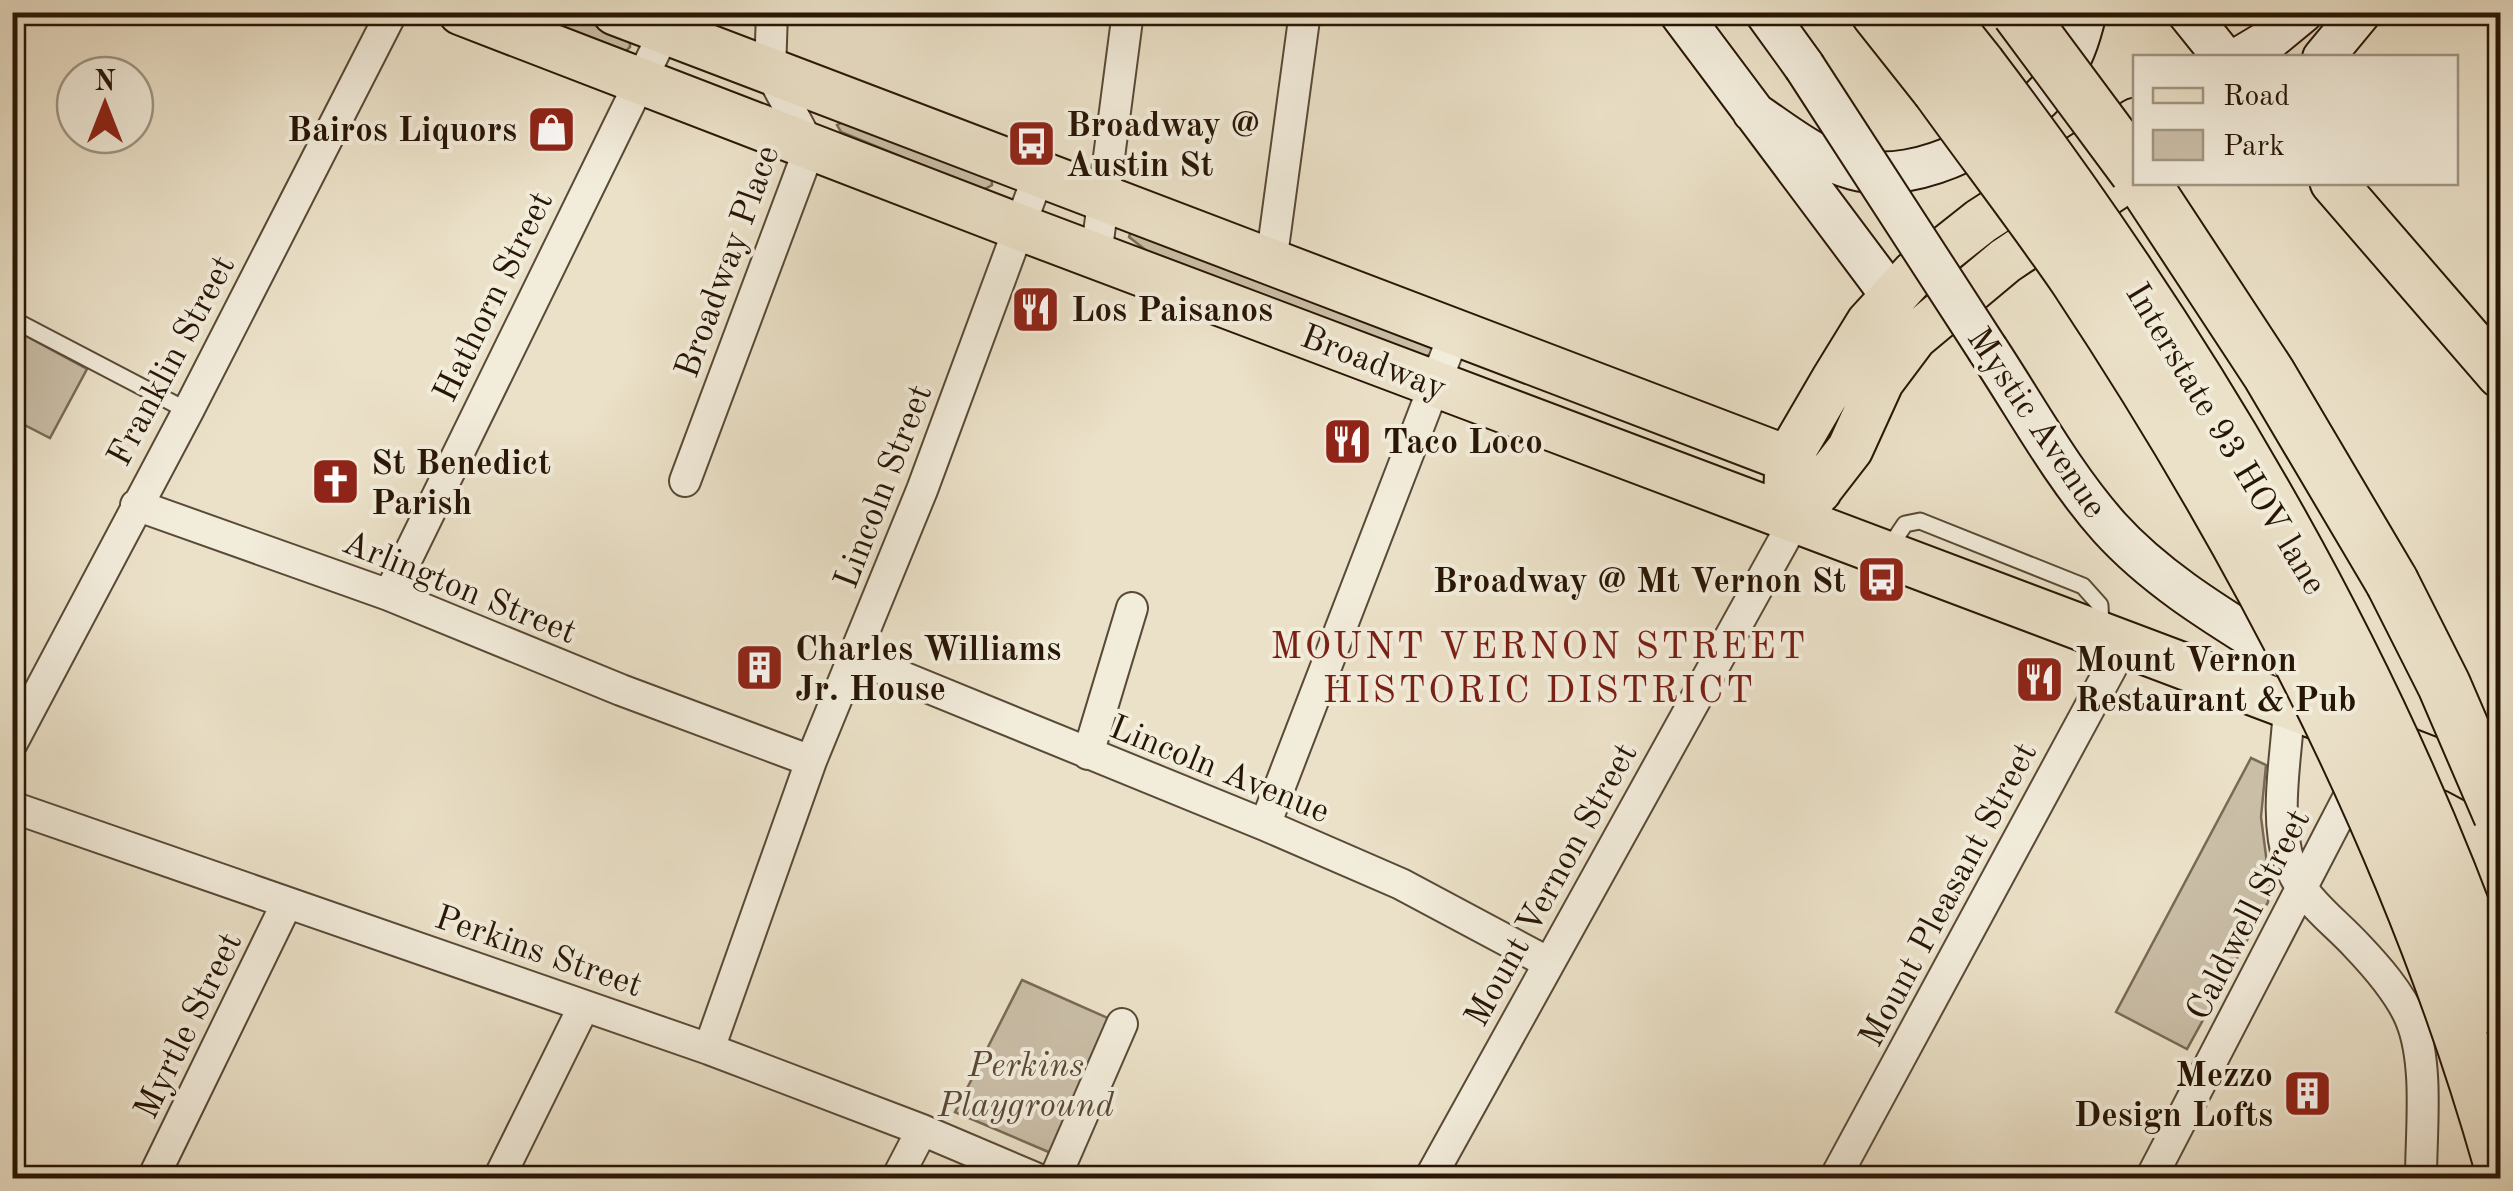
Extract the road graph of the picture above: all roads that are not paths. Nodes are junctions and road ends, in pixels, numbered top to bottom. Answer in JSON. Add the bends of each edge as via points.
{"nodes":[{"id":1,"x":392,"y":12,"type":"edge"},
{"id":2,"x":460,"y":12,"type":"edge"},
{"id":3,"x":615,"y":12,"type":"edge"},
{"id":4,"x":772,"y":12,"type":"edge"},
{"id":5,"x":1128,"y":12,"type":"edge"},
{"id":6,"x":1305,"y":12,"type":"edge"},
{"id":7,"x":1679,"y":12,"type":"edge"},
{"id":8,"x":1766,"y":12,"type":"edge"},
{"id":9,"x":1877,"y":12,"type":"edge"},
{"id":10,"x":1937,"y":12,"type":"edge"},
{"id":11,"x":2018,"y":12,"type":"edge"},
{"id":12,"x":2086,"y":12,"type":"edge"},
{"id":13,"x":2187,"y":12,"type":"edge"},
{"id":14,"x":2303,"y":12,"type":"edge"},
{"id":15,"x":2361,"y":12,"type":"edge"},
{"id":16,"x":665,"y":32,"type":"junction"},
{"id":17,"x":2222,"y":55,"type":"edge"},
{"id":18,"x":2245,"y":55,"type":"edge"},
{"id":19,"x":2325,"y":55,"type":"edge"},
{"id":20,"x":770,"y":72,"type":"junction"},
{"id":21,"x":1959,"y":77,"type":"junction"},
{"id":22,"x":640,"y":82,"type":"junction"},
{"id":23,"x":1753,"y":112,"type":"junction"},
{"id":24,"x":2133,"y":123,"type":"edge"},
{"id":25,"x":810,"y":147,"type":"junction"},
{"id":26,"x":2133,"y":168,"type":"edge"},
{"id":27,"x":1039,"y":174,"type":"junction"},
{"id":28,"x":2133,"y":174,"type":"edge"},
{"id":29,"x":2146,"y":185,"type":"edge"},
{"id":30,"x":2336,"y":185,"type":"edge"},
{"id":31,"x":1104,"y":199,"type":"junction"},
{"id":32,"x":1019,"y":227,"type":"junction"},
{"id":33,"x":1096,"y":256,"type":"junction"},
{"id":34,"x":1271,"y":263,"type":"junction"},
{"id":35,"x":1893,"y":298,"type":"junction"},
{"id":36,"x":12,"y":319,"type":"edge"},
{"id":37,"x":1934,"y":319,"type":"junction"},
{"id":38,"x":1454,"y":332,"type":"junction"},
{"id":39,"x":2500,"y":375,"type":"edge"},
{"id":40,"x":1434,"y":384,"type":"junction"},
{"id":41,"x":188,"y":411,"type":"junction"},
{"id":42,"x":684,"y":481,"type":"dead end"},
{"id":43,"x":1797,"y":497,"type":"junction"},
{"id":44,"x":136,"y":505,"type":"junction"},
{"id":45,"x":389,"y":595,"type":"junction"},
{"id":46,"x":1132,"y":608,"type":"dead end"},
{"id":47,"x":2112,"y":640,"type":"junction"},
{"id":48,"x":856,"y":658,"type":"junction"},
{"id":49,"x":2289,"y":706,"type":"junction"},
{"id":50,"x":12,"y":742,"type":"edge"},
{"id":51,"x":2390,"y":744,"type":"junction"},
{"id":52,"x":1088,"y":754,"type":"junction"},
{"id":53,"x":812,"y":761,"type":"junction"},
{"id":54,"x":2457,"y":770,"type":"junction"},
{"id":55,"x":2500,"y":793,"type":"edge"},
{"id":56,"x":12,"y":807,"type":"edge"},
{"id":57,"x":2500,"y":815,"type":"edge"},
{"id":58,"x":1265,"y":825,"type":"junction"},
{"id":59,"x":2302,"y":892,"type":"junction"},
{"id":60,"x":287,"y":903,"type":"junction"},
{"id":61,"x":1549,"y":963,"type":"junction"},
{"id":62,"x":584,"y":1006,"type":"junction"},
{"id":63,"x":2500,"y":1010,"type":"edge"},
{"id":64,"x":1122,"y":1024,"type":"dead end"},
{"id":65,"x":709,"y":1049,"type":"junction"},
{"id":66,"x":922,"y":1130,"type":"junction"},
{"id":67,"x":2500,"y":1163,"type":"edge"},
{"id":68,"x":152,"y":1178,"type":"edge"},
{"id":69,"x":499,"y":1178,"type":"edge"},
{"id":70,"x":897,"y":1178,"type":"edge"},
{"id":71,"x":1036,"y":1178,"type":"edge"},
{"id":72,"x":1054,"y":1178,"type":"edge"},
{"id":73,"x":1430,"y":1178,"type":"edge"},
{"id":74,"x":1836,"y":1178,"type":"edge"},
{"id":75,"x":2152,"y":1178,"type":"edge"},
{"id":76,"x":2421,"y":1178,"type":"edge"}],
"edges":[{"from":1,"to":41,"type":"street","name":"Franklin Street"},
{"from":2,"to":22,"type":"main road","name":"Broadway"},
{"from":3,"to":16,"type":"main road","name":"Broadway"},
{"from":4,"to":20,"type":"street"},
{"from":5,"to":31,"type":"street"},
{"from":6,"to":34,"type":"street"},
{"from":7,"to":23,"type":"main road"},
{"from":8,"to":54,"type":"main road","name":"Mystic Avenue","bridge":true,"via":[[2110,528],[2195,600]]},
{"from":9,"to":21,"type":"highway"},
{"from":10,"to":21,"type":"highway","name":"Interstate 93 HOV lane"},
{"from":11,"to":26,"type":"highway","bridge":true},
{"from":12,"to":23,"type":"main road","via":[[2057,81],[1998,131],[1929,167],[1903,173],[1851,169]]},
{"from":13,"to":17,"type":"main road"},
{"from":14,"to":18,"type":"main road"},
{"from":15,"to":19,"type":"main road"},
{"from":16,"to":20,"type":"main road","name":"Broadway"},
{"from":16,"to":22,"type":"street","name":"Hathorn Street"},
{"from":20,"to":25,"type":"street","name":"Broadway Place"},
{"from":20,"to":27,"type":"main road","name":"Broadway"},
{"from":21,"to":63,"type":"highway","name":"Interstate 93 HOV lane","bridge":true,"via":[[2112,246],[2297,551],[2405,770]]},
{"from":21,"to":67,"type":"highway","bridge":true,"via":[[2209,494],[2308,675],[2408,896]]},
{"from":22,"to":25,"type":"main road","name":"Broadway"},
{"from":22,"to":45,"type":"street","name":"Hathorn Street"},
{"from":23,"to":35,"type":"main road"},
{"from":24,"to":35,"type":"main road","via":[[1945,247]]},
{"from":25,"to":32,"type":"main road","name":"Broadway"},
{"from":25,"to":42,"type":"street","name":"Broadway Place"},
{"from":27,"to":31,"type":"main road","name":"Broadway"},
{"from":27,"to":32,"type":"street","name":"Lincoln Street"},
{"from":28,"to":37,"type":"main road","via":[[2006,260]]},
{"from":29,"to":57,"type":"highway","bridge":true,"via":[[2358,522],[2444,686]]},
{"from":30,"to":39,"type":"main road"},
{"from":31,"to":33,"type":"street"},
{"from":31,"to":34,"type":"main road","name":"Broadway"},
{"from":32,"to":33,"type":"main road","name":"Broadway"},
{"from":32,"to":48,"type":"street","name":"Lincoln Street"},
{"from":33,"to":40,"type":"main road","name":"Broadway"},
{"from":34,"to":38,"type":"main road","name":"Broadway"},
{"from":35,"to":37,"type":"main road","via":[[1921,318]]},
{"from":35,"to":43,"type":"main road","via":[[1869,323]]},
{"from":36,"to":41,"type":"lane"},
{"from":37,"to":43,"type":"main road","via":[[1880,381],[1850,449]]},
{"from":38,"to":40,"type":"street"},
{"from":38,"to":43,"type":"main road","name":"Broadway"},
{"from":40,"to":43,"type":"main road","name":"Broadway"},
{"from":40,"to":58,"type":"street"},
{"from":41,"to":44,"type":"street","name":"Franklin Street"},
{"from":43,"to":47,"type":"main road","name":"Broadway","via":[[1885,554]]},
{"from":43,"to":61,"type":"street","name":"Mount Vernon Street"},
{"from":44,"to":45,"type":"street","name":"Arlington Street"},
{"from":44,"to":50,"type":"street","name":"Franklin Street"},
{"from":45,"to":53,"type":"street","name":"Arlington Street"},
{"from":46,"to":52,"type":"street"},
{"from":47,"to":49,"type":"main road","name":"Broadway"},
{"from":47,"to":74,"type":"street","name":"Mount Pleasant Street"},
{"from":48,"to":52,"type":"street","name":"Lincoln Avenue"},
{"from":48,"to":53,"type":"street","name":"Lincoln Street"},
{"from":49,"to":51,"type":"main road","name":"Broadway"},
{"from":49,"to":59,"type":"street","via":[[2282,826]]},
{"from":51,"to":54,"type":"main road","name":"Broadway"},
{"from":51,"to":59,"type":"street","name":"Caldwell Street","via":[[2364,768]]},
{"from":52,"to":58,"type":"street","name":"Lincoln Avenue"},
{"from":53,"to":65,"type":"street","name":"Lincoln Street"},
{"from":54,"to":55,"type":"main road","name":"Broadway"},
{"from":56,"to":60,"type":"street","name":"Perkins Street"},
{"from":58,"to":61,"type":"street","name":"Lincoln Avenue","via":[[1401,884]]},
{"from":59,"to":75,"type":"street","name":"Caldwell Street"},
{"from":59,"to":76,"type":"street","via":[[2358,948],[2411,1020],[2420,1054]]},
{"from":60,"to":62,"type":"street","name":"Perkins Street"},
{"from":60,"to":68,"type":"street","name":"Myrtle Street"},
{"from":61,"to":73,"type":"street","name":"Mount Vernon Street"},
{"from":62,"to":65,"type":"street","name":"Perkins Street"},
{"from":62,"to":69,"type":"street"},
{"from":64,"to":72,"type":"street"},
{"from":65,"to":66,"type":"street","name":"Perkins Street"},
{"from":66,"to":70,"type":"street"},
{"from":66,"to":71,"type":"street","name":"Perkins Street"}]}
